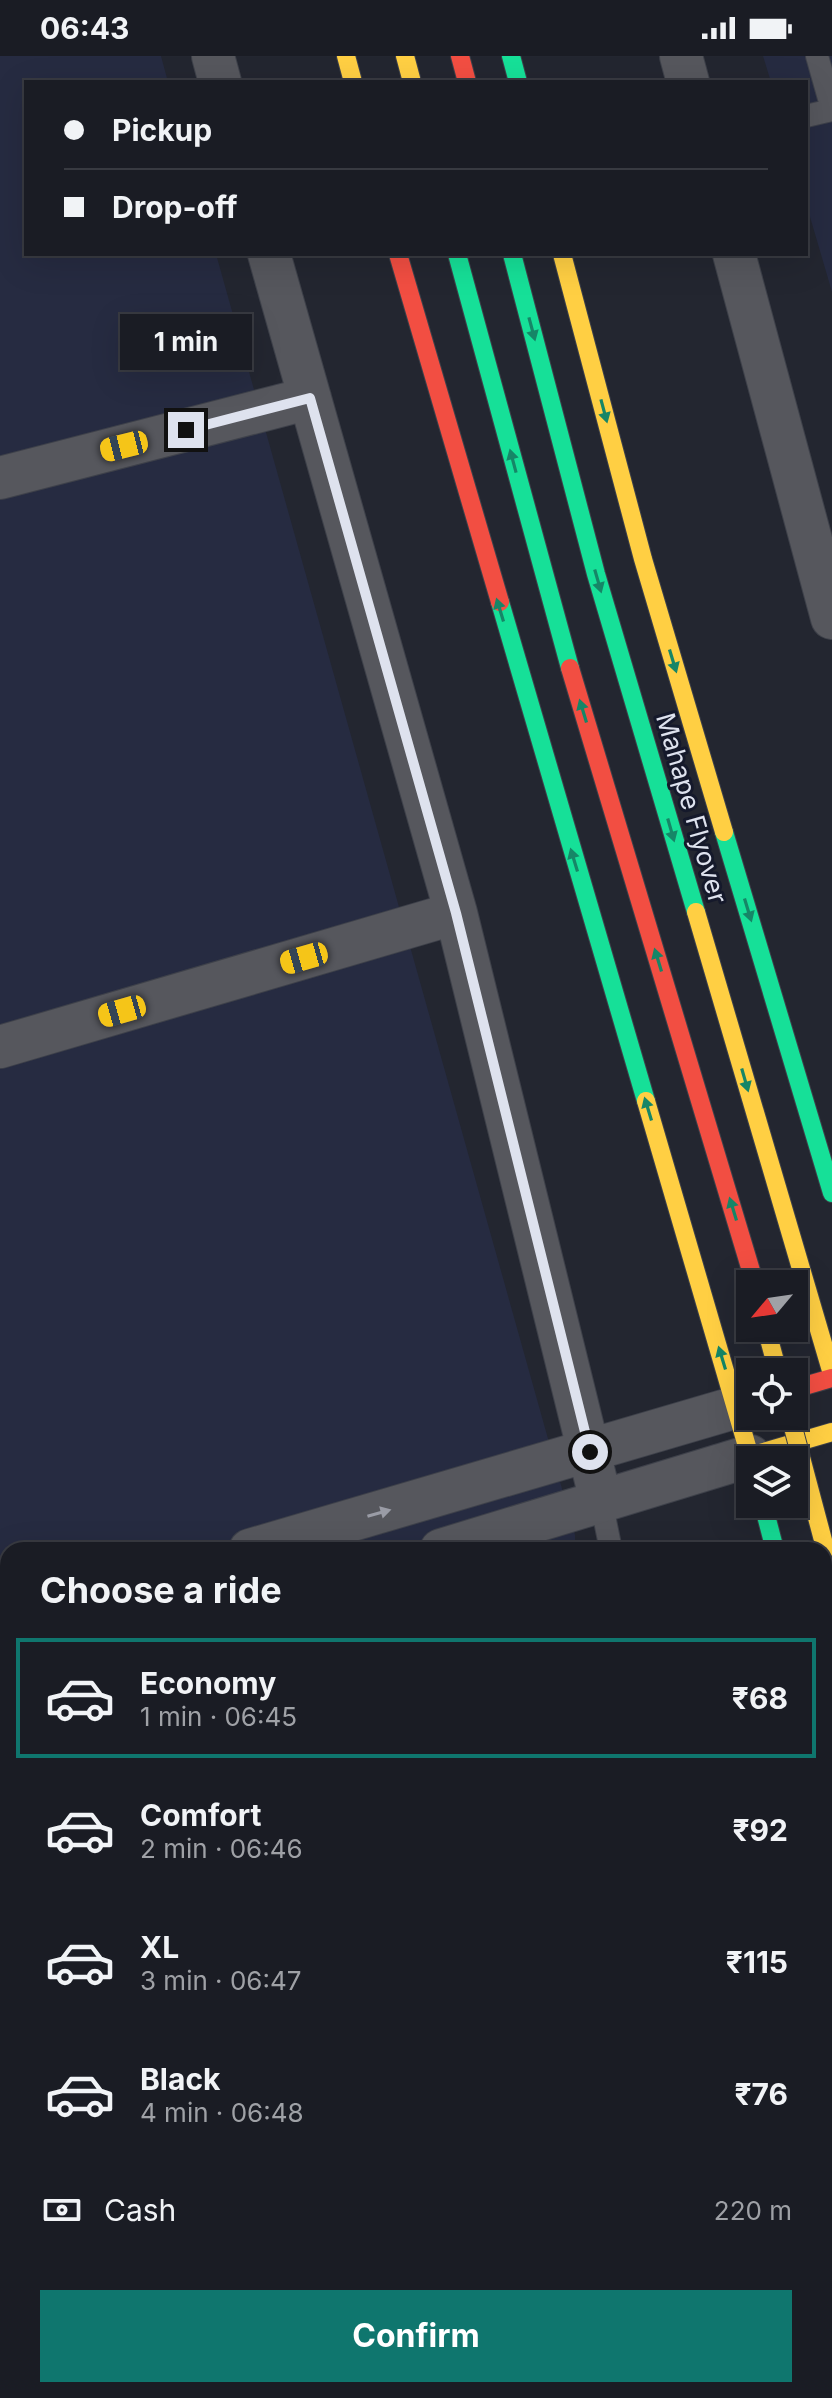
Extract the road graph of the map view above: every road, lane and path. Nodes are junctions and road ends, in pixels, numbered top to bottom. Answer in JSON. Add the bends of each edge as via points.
{"nodes":[{"id":1,"x":213,"y":56,"type":"edge"},
{"id":2,"x":346,"y":56,"type":"edge"},
{"id":3,"x":405,"y":56,"type":"edge"},
{"id":4,"x":460,"y":56,"type":"edge"},
{"id":5,"x":511,"y":56,"type":"edge"},
{"id":6,"x":681,"y":56,"type":"edge"},
{"id":7,"x":817,"y":56,"type":"edge"},
{"id":8,"x":219,"y":80,"type":"edge"},
{"id":9,"x":352,"y":80,"type":"edge"},
{"id":10,"x":411,"y":80,"type":"edge"},
{"id":11,"x":466,"y":80,"type":"edge"},
{"id":12,"x":517,"y":80,"type":"edge"},
{"id":13,"x":687,"y":80,"type":"edge"},
{"id":14,"x":832,"y":109,"type":"edge"},
{"id":15,"x":808,"y":115,"type":"edge"},
{"id":16,"x":270,"y":256,"type":"edge"},
{"id":17,"x":399,"y":256,"type":"edge"},
{"id":18,"x":458,"y":256,"type":"edge"},
{"id":19,"x":513,"y":256,"type":"edge"},
{"id":20,"x":563,"y":256,"type":"edge"},
{"id":21,"x":735,"y":256,"type":"edge"},
{"id":22,"x":310,"y":398,"type":"junction"},
{"id":23,"x":0,"y":478,"type":"edge"},
{"id":24,"x":832,"y":618,"type":"edge"},
{"id":25,"x":456,"y":913,"type":"junction"},
{"id":26,"x":0,"y":1047,"type":"edge"},
{"id":27,"x":832,"y":1193,"type":"edge"},
{"id":28,"x":751,"y":1270,"type":"edge"},
{"id":29,"x":832,"y":1376,"type":"edge"},
{"id":30,"x":736,"y":1382,"type":"edge"},
{"id":31,"x":808,"y":1384,"type":"edge"},
{"id":32,"x":736,"y":1407,"type":"edge"},
{"id":33,"x":794,"y":1430,"type":"edge"},
{"id":34,"x":832,"y":1432,"type":"edge"},
{"id":35,"x":788,"y":1446,"type":"edge"},
{"id":36,"x":590,"y":1452,"type":"junction"},
{"id":37,"x":736,"y":1462,"type":"edge"},
{"id":38,"x":601,"y":1501,"type":"junction"},
{"id":39,"x":767,"y":1518,"type":"edge"},
{"id":40,"x":338,"y":1538,"type":"edge"},
{"id":41,"x":309,"y":1542,"type":"edge"},
{"id":42,"x":467,"y":1542,"type":"edge"},
{"id":43,"x":609,"y":1542,"type":"edge"},
{"id":44,"x":773,"y":1542,"type":"edge"},
{"id":45,"x":823,"y":1542,"type":"edge"}],
"edges":[{"from":1,"to":8,"type":"street"},
{"from":2,"to":9,"type":"main road"},
{"from":3,"to":10,"type":"main road"},
{"from":4,"to":11,"type":"main road"},
{"from":5,"to":12,"type":"main road"},
{"from":6,"to":13,"type":"street"},
{"from":7,"to":14,"type":"lane"},
{"from":14,"to":15,"type":"lane"},
{"from":16,"to":22,"type":"street"},
{"from":30,"to":17,"type":"main road","one_way":true},
{"from":28,"to":18,"type":"main road","one_way":true,"via":[[547,591]]},
{"from":19,"to":29,"type":"main road","name":"Mahape Flyover","one_way":true,"via":[[596,574]]},
{"from":20,"to":27,"type":"main road","one_way":true,"via":[[643,559]]},
{"from":21,"to":24,"type":"street"},
{"from":22,"to":23,"type":"street"},
{"from":22,"to":25,"type":"street"},
{"from":25,"to":26,"type":"street"},
{"from":25,"to":36,"type":"street"},
{"from":29,"to":31,"type":"main road"},
{"from":32,"to":36,"type":"street"},
{"from":33,"to":45,"type":"main road","bridge":true},
{"from":34,"to":35,"type":"main road"},
{"from":36,"to":38,"type":"street"},
{"from":40,"to":36,"type":"street","one_way":true},
{"from":37,"to":38,"type":"street"},
{"from":38,"to":42,"type":"street"},
{"from":38,"to":43,"type":"lane"},
{"from":39,"to":44,"type":"main road"},
{"from":40,"to":41,"type":"street"}]}
